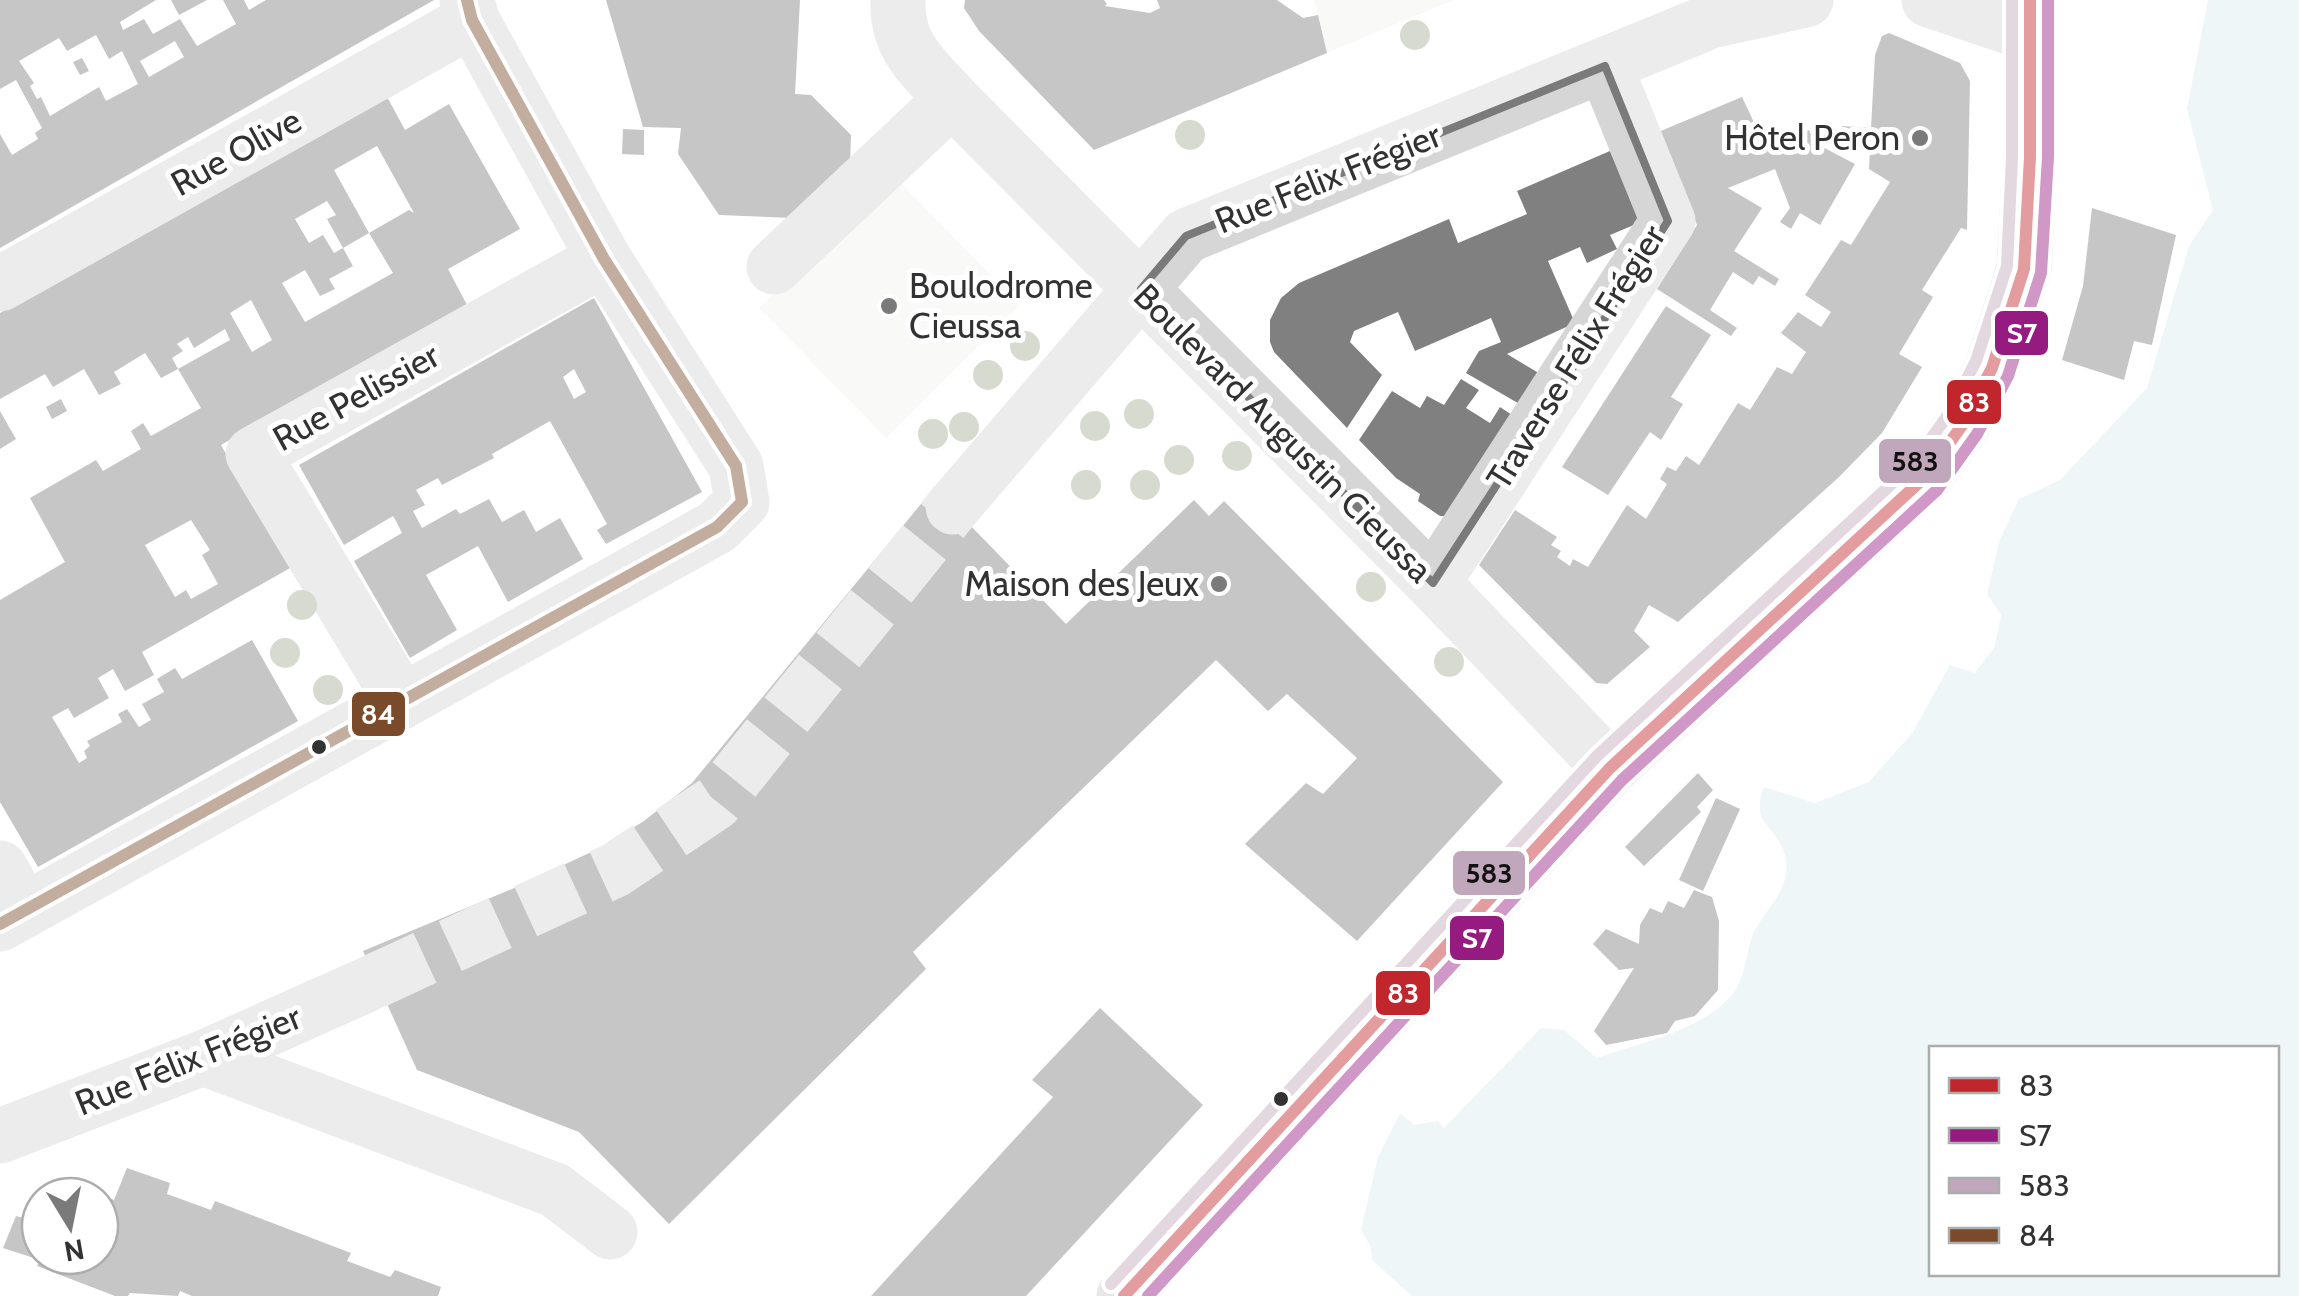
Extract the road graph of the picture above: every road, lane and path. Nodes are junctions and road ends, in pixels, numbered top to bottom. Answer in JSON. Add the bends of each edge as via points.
{"nodes":[{"id":1,"x":898,"y":0,"type":"edge"},
{"id":2,"x":1806,"y":0,"type":"edge"},
{"id":3,"x":1929,"y":0,"type":"edge"},
{"id":4,"x":469,"y":10,"type":"edge"},
{"id":5,"x":1693,"y":11,"type":"edge"},
{"id":6,"x":2030,"y":17,"type":"edge"},
{"id":7,"x":1605,"y":66,"type":"junction"},
{"id":8,"x":952,"y":99,"type":"junction"},
{"id":9,"x":604,"y":259,"type":"junction"},
{"id":10,"x":774,"y":267,"type":"dead end"},
{"id":11,"x":0,"y":284,"type":"edge"},
{"id":12,"x":1141,"y":289,"type":"junction"},
{"id":13,"x":953,"y":507,"type":"tunnel mouth"},
{"id":14,"x":1433,"y":583,"type":"junction"},
{"id":15,"x":400,"y":700,"type":"junction"},
{"id":16,"x":1610,"y":768,"type":"junction"},
{"id":17,"x":8,"y":900,"type":"edge"},
{"id":18,"x":376,"y":981,"type":"tunnel mouth"},
{"id":19,"x":203,"y":1058,"type":"junction"},
{"id":20,"x":0,"y":1136,"type":"edge"},
{"id":21,"x":610,"y":1232,"type":"dead end"},
{"id":22,"x":1124,"y":1296,"type":"edge"}],
"edges":[{"from":1,"to":8,"type":"street","name":"Boulevard Augustin Cieussa","via":[[897,23],[912,55]]},
{"from":2,"to":5,"type":"street","name":"Rue Félix Frégier"},
{"from":3,"to":6,"type":"street"},
{"from":4,"to":9,"type":"street"},
{"from":4,"to":11,"type":"street","name":"Rue Olive"},
{"from":5,"to":7,"type":"street","name":"Rue Félix Frégier"},
{"from":6,"to":16,"type":"main road","via":[[2024,269],[1992,368],[1963,424],[1925,477]]},
{"from":7,"to":12,"type":"street","name":"Rue Félix Frégier","via":[[1186,236]]},
{"from":7,"to":14,"type":"street","name":"Traverse Félix Frégier","via":[[1668,221]]},
{"from":8,"to":10,"type":"street"},
{"from":8,"to":12,"type":"street","name":"Boulevard Augustin Cieussa"},
{"from":9,"to":15,"type":"street","via":[[736,466],[742,502],[718,527]]},
{"from":9,"to":15,"type":"street","name":"Rue Pelissier","via":[[253,454]]},
{"from":12,"to":13,"type":"street","name":"Rue Félix Frégier"},
{"from":12,"to":14,"type":"street","name":"Boulevard Augustin Cieussa"},
{"from":14,"to":16,"type":"street","name":"Boulevard Augustin Cieussa"},
{"from":15,"to":17,"type":"street"},
{"from":16,"to":22,"type":"main road"},
{"from":18,"to":19,"type":"street","name":"Rue Félix Frégier"},
{"from":19,"to":20,"type":"street","name":"Rue Félix Frégier"},
{"from":19,"to":21,"type":"street","via":[[555,1190]]}]}
